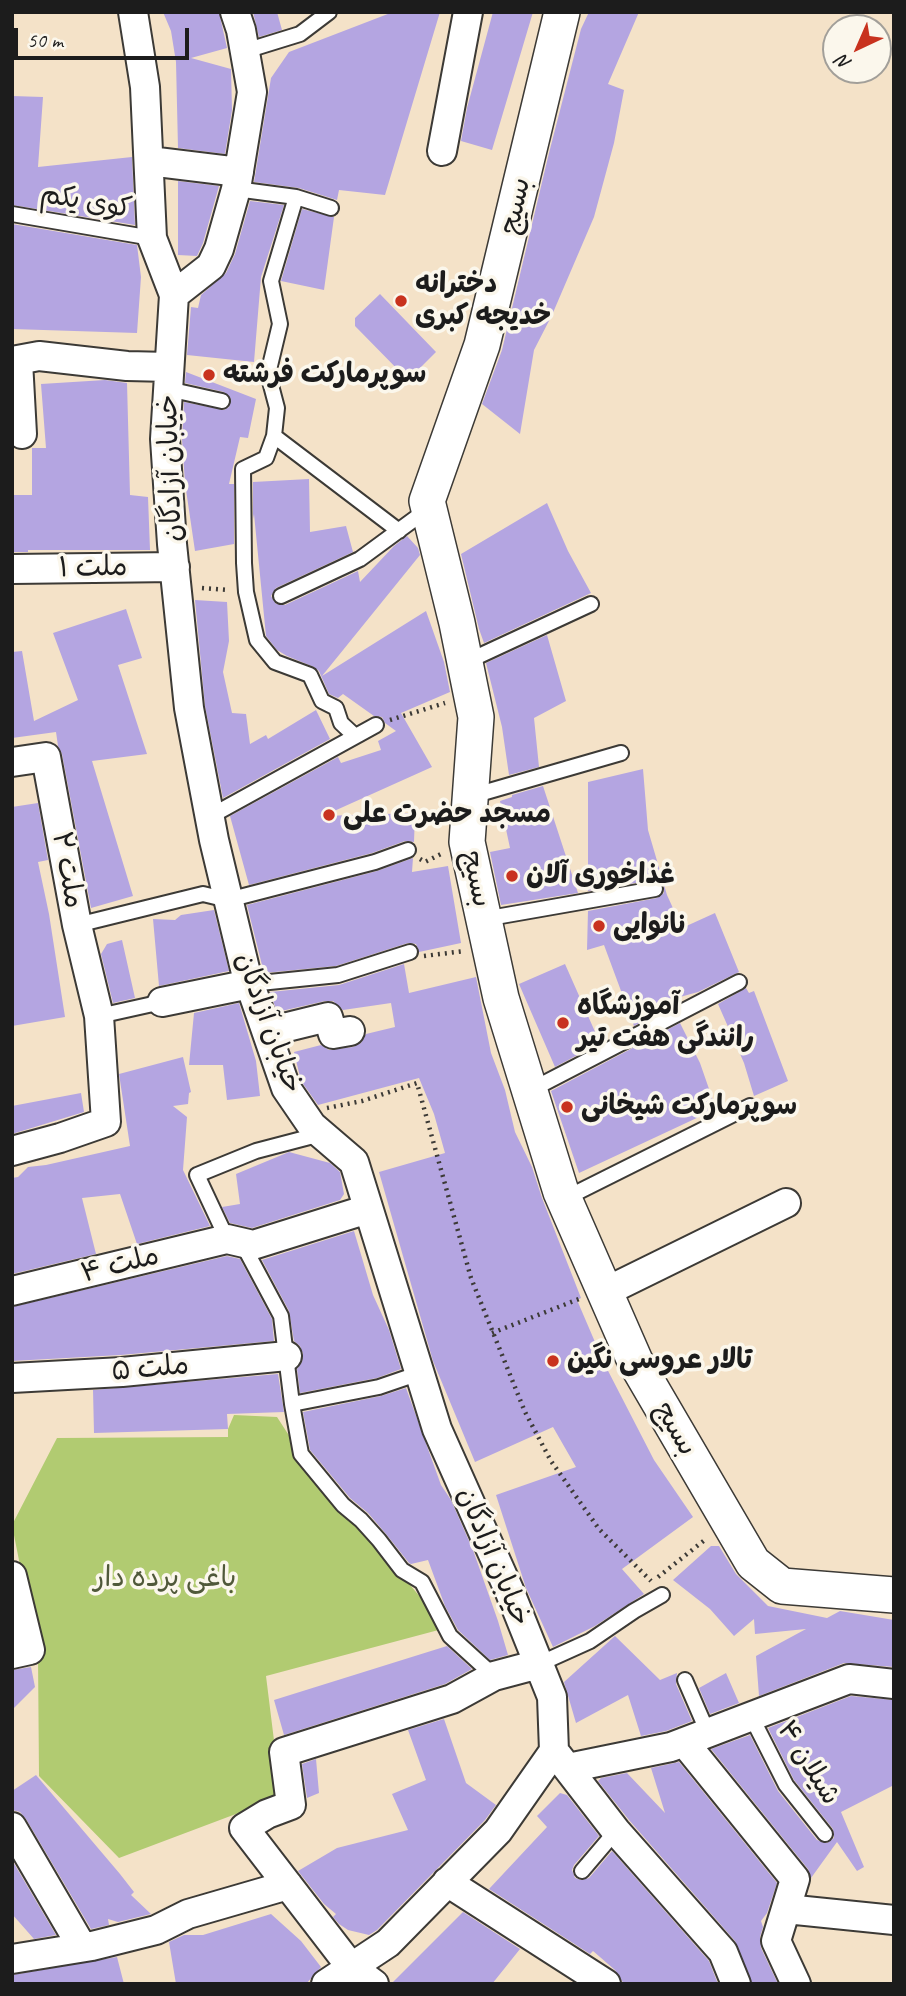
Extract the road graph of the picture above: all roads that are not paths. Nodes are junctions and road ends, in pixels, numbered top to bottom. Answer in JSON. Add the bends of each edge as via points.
{"nodes":[{"id":1,"x":132,"y":12,"type":"edge"},
{"id":2,"x":235,"y":12,"type":"edge"},
{"id":3,"x":329,"y":12,"type":"edge"},
{"id":4,"x":468,"y":12,"type":"edge"},
{"id":5,"x":562,"y":12,"type":"edge"},
{"id":6,"x":245,"y":51,"type":"junction"},
{"id":7,"x":442,"y":151,"type":"dead end"},
{"id":8,"x":149,"y":161,"type":"junction"},
{"id":9,"x":238,"y":180,"type":"junction"},
{"id":10,"x":296,"y":197,"type":"junction"},
{"id":11,"x":331,"y":208,"type":"dead end"},
{"id":12,"x":12,"y":214,"type":"edge"},
{"id":13,"x":152,"y":238,"type":"junction"},
{"id":14,"x":174,"y":295,"type":"junction"},
{"id":15,"x":15,"y":361,"type":"edge"},
{"id":16,"x":169,"y":378,"type":"junction"},
{"id":17,"x":222,"y":401,"type":"dead end"},
{"id":18,"x":22,"y":434,"type":"dead end"},
{"id":19,"x":274,"y":436,"type":"junction"},
{"id":20,"x":429,"y":509,"type":"junction"},
{"id":21,"x":399,"y":531,"type":"junction"},
{"id":22,"x":174,"y":567,"type":"junction"},
{"id":23,"x":12,"y":569,"type":"edge"},
{"id":24,"x":281,"y":596,"type":"dead end"},
{"id":25,"x":591,"y":604,"type":"dead end"},
{"id":26,"x":468,"y":679,"type":"junction"},
{"id":27,"x":376,"y":725,"type":"road end"},
{"id":28,"x":355,"y":736,"type":"junction"},
{"id":29,"x":621,"y":753,"type":"dead end"},
{"id":30,"x":12,"y":762,"type":"edge"},
{"id":31,"x":471,"y":797,"type":"junction"},
{"id":32,"x":209,"y":817,"type":"junction"},
{"id":33,"x":408,"y":850,"type":"dead end"},
{"id":34,"x":655,"y":889,"type":"dead end"},
{"id":35,"x":228,"y":900,"type":"junction"},
{"id":36,"x":77,"y":925,"type":"junction"},
{"id":37,"x":487,"y":933,"type":"junction"},
{"id":38,"x":410,"y":952,"type":"road end"},
{"id":39,"x":739,"y":982,"type":"dead end"},
{"id":40,"x":250,"y":984,"type":"junction"},
{"id":41,"x":162,"y":1002,"type":"joint"},
{"id":42,"x":99,"y":1016,"type":"junction"},
{"id":43,"x":350,"y":1031,"type":"dead end"},
{"id":44,"x":267,"y":1032,"type":"junction"},
{"id":45,"x":530,"y":1090,"type":"junction"},
{"id":46,"x":750,"y":1105,"type":"dead end"},
{"id":47,"x":312,"y":1124,"type":"junction"},
{"id":48,"x":12,"y":1151,"type":"edge"},
{"id":49,"x":564,"y":1199,"type":"junction"},
{"id":50,"x":786,"y":1203,"type":"dead end"},
{"id":51,"x":368,"y":1209,"type":"junction"},
{"id":52,"x":234,"y":1240,"type":"junction"},
{"id":53,"x":12,"y":1291,"type":"edge"},
{"id":54,"x":604,"y":1292,"type":"junction"},
{"id":55,"x":287,"y":1356,"type":"junction"},
{"id":56,"x":420,"y":1373,"type":"junction"},
{"id":57,"x":12,"y":1378,"type":"edge"},
{"id":58,"x":292,"y":1404,"type":"junction"},
{"id":59,"x":12,"y":1576,"type":"edge"},
{"id":60,"x":662,"y":1595,"type":"dead end"},
{"id":61,"x":894,"y":1595,"type":"edge"},
{"id":62,"x":12,"y":1654,"type":"edge"},
{"id":63,"x":539,"y":1664,"type":"junction"},
{"id":64,"x":494,"y":1676,"type":"junction"},
{"id":65,"x":685,"y":1679,"type":"dead end"},
{"id":66,"x":894,"y":1684,"type":"edge"},
{"id":67,"x":751,"y":1716,"type":"junction"},
{"id":68,"x":696,"y":1737,"type":"junction"},
{"id":69,"x":561,"y":1760,"type":"junction"},
{"id":70,"x":12,"y":1827,"type":"edge"},
{"id":71,"x":616,"y":1831,"type":"junction"},
{"id":72,"x":824,"y":1834,"type":"dead end"},
{"id":73,"x":582,"y":1871,"type":"dead end"},
{"id":74,"x":447,"y":1882,"type":"junction"},
{"id":75,"x":288,"y":1885,"type":"junction"},
{"id":76,"x":786,"y":1909,"type":"junction"},
{"id":77,"x":894,"y":1920,"type":"edge"},
{"id":78,"x":82,"y":1947,"type":"junction"},
{"id":79,"x":12,"y":1959,"type":"edge"},
{"id":80,"x":351,"y":1967,"type":"junction"},
{"id":81,"x":326,"y":1984,"type":"edge"},
{"id":82,"x":374,"y":1984,"type":"edge"},
{"id":83,"x":606,"y":1984,"type":"edge"},
{"id":84,"x":736,"y":1984,"type":"edge"},
{"id":85,"x":796,"y":1984,"type":"edge"}],
"edges":[{"from":1,"to":8,"type":"street","via":[[145,87]]},
{"from":2,"to":6,"type":"street"},
{"from":3,"to":6,"type":"lane","via":[[300,34]]},
{"from":4,"to":7,"type":"street"},
{"from":5,"to":20,"type":"street","name":"بسیج","via":[[482,345],[427,501]]},
{"from":6,"to":9,"type":"street","via":[[252,92]]},
{"from":8,"to":9,"type":"street"},
{"from":8,"to":13,"type":"street"},
{"from":9,"to":10,"type":"lane"},
{"from":9,"to":14,"type":"street","via":[[211,267]]},
{"from":10,"to":11,"type":"lane"},
{"from":10,"to":19,"type":"lane","via":[[271,281],[280,324],[268,374],[277,408]]},
{"from":12,"to":13,"type":"lane","name":"کوی یکم"},
{"from":13,"to":14,"type":"street"},
{"from":14,"to":16,"type":"street","name":"خیابان آزادگان"},
{"from":15,"to":16,"type":"street","via":[[39,356],[127,366]]},
{"from":15,"to":18,"type":"street"},
{"from":16,"to":17,"type":"lane"},
{"from":16,"to":22,"type":"street","name":"خیابان آزادگان","via":[[165,439]]},
{"from":19,"to":21,"type":"lane"},
{"from":19,"to":28,"type":"lane","via":[[266,458],[243,469],[246,592],[257,640],[275,662],[310,675],[321,701],[336,708],[341,723]]},
{"from":20,"to":21,"type":"lane"},
{"from":20,"to":26,"type":"street","name":"بسیج"},
{"from":21,"to":24,"type":"lane","via":[[360,559]]},
{"from":22,"to":23,"type":"street","name":"ملت ۱"},
{"from":22,"to":32,"type":"street","name":"خیابان آزادگان","via":[[189,708]]},
{"from":25,"to":26,"type":"lane"},
{"from":26,"to":31,"type":"street","name":"بسیج","via":[[476,717]]},
{"from":27,"to":28,"type":"lane"},
{"from":28,"to":32,"type":"lane"},
{"from":29,"to":31,"type":"lane"},
{"from":30,"to":36,"type":"street","name":"ملت ۲","via":[[46,757]]},
{"from":31,"to":37,"type":"street","name":"بسیج","via":[[467,842]]},
{"from":32,"to":35,"type":"street","name":"خیابان آزادگان"},
{"from":33,"to":35,"type":"lane"},
{"from":34,"to":37,"type":"lane"},
{"from":35,"to":36,"type":"lane","via":[[203,894]]},
{"from":35,"to":40,"type":"street","name":"خیابان آزادگان"},
{"from":36,"to":42,"type":"street","name":"ملت ۲"},
{"from":37,"to":45,"type":"street","name":"بسیج","via":[[501,998]]},
{"from":38,"to":40,"type":"lane","via":[[338,975]]},
{"from":39,"to":45,"type":"lane"},
{"from":40,"to":41,"type":"street"},
{"from":40,"to":44,"type":"street","name":"خیابان آزادگان"},
{"from":41,"to":42,"type":"lane"},
{"from":42,"to":48,"type":"street","name":"ملت ۲","via":[[106,1122]]},
{"from":43,"to":44,"type":"street","via":[[333,1034],[328,1017]]},
{"from":44,"to":47,"type":"street","name":"خیابان آزادگان","via":[[286,1088]]},
{"from":45,"to":49,"type":"street","name":"بسیج"},
{"from":46,"to":49,"type":"lane"},
{"from":47,"to":51,"type":"street","name":"خیابان آزادگان","via":[[354,1162]]},
{"from":47,"to":52,"type":"lane","via":[[197,1175]]},
{"from":49,"to":54,"type":"street","name":"بسیج"},
{"from":50,"to":54,"type":"street"},
{"from":51,"to":52,"type":"street","name":"ملت ۴","via":[[253,1245]]},
{"from":51,"to":56,"type":"street","name":"خیابان آزادگان"},
{"from":52,"to":53,"type":"street","name":"ملت ۴"},
{"from":52,"to":55,"type":"lane","via":[[281,1316]]},
{"from":54,"to":61,"type":"street","name":"بسیج","via":[[635,1361],[753,1563],[782,1586]]},
{"from":55,"to":57,"type":"street","name":"ملت ۵"},
{"from":55,"to":58,"type":"lane"},
{"from":56,"to":58,"type":"lane","via":[[379,1387]]},
{"from":56,"to":63,"type":"street","name":"خیابان آزادگان","via":[[437,1429]]},
{"from":58,"to":64,"type":"lane","via":[[301,1454],[402,1570],[422,1582],[450,1636]]},
{"from":59,"to":62,"type":"street","via":[[30,1650]]},
{"from":60,"to":63,"type":"lane","via":[[590,1641]]},
{"from":63,"to":64,"type":"street"},
{"from":63,"to":69,"type":"street","name":"خیابان آزادگان","via":[[552,1697]]},
{"from":64,"to":75,"type":"street","via":[[452,1699],[284,1752],[291,1805],[244,1828]]},
{"from":65,"to":68,"type":"lane"},
{"from":66,"to":67,"type":"street","via":[[849,1679]]},
{"from":67,"to":68,"type":"street"},
{"from":67,"to":72,"type":"lane","name":"شیلان ۴","via":[[786,1785]]},
{"from":68,"to":69,"type":"street","via":[[671,1747]]},
{"from":68,"to":76,"type":"street","via":[[795,1880]]},
{"from":69,"to":71,"type":"street"},
{"from":69,"to":74,"type":"street"},
{"from":70,"to":78,"type":"street"},
{"from":71,"to":73,"type":"lane"},
{"from":71,"to":84,"type":"street","via":[[723,1952]]},
{"from":74,"to":80,"type":"street","via":[[388,1943]]},
{"from":74,"to":83,"type":"street"},
{"from":75,"to":78,"type":"street","via":[[188,1914],[156,1930]]},
{"from":75,"to":80,"type":"street"},
{"from":76,"to":77,"type":"street"},
{"from":76,"to":85,"type":"street","via":[[776,1941]]},
{"from":78,"to":79,"type":"street"},
{"from":80,"to":81,"type":"street"},
{"from":80,"to":82,"type":"street"}]}
